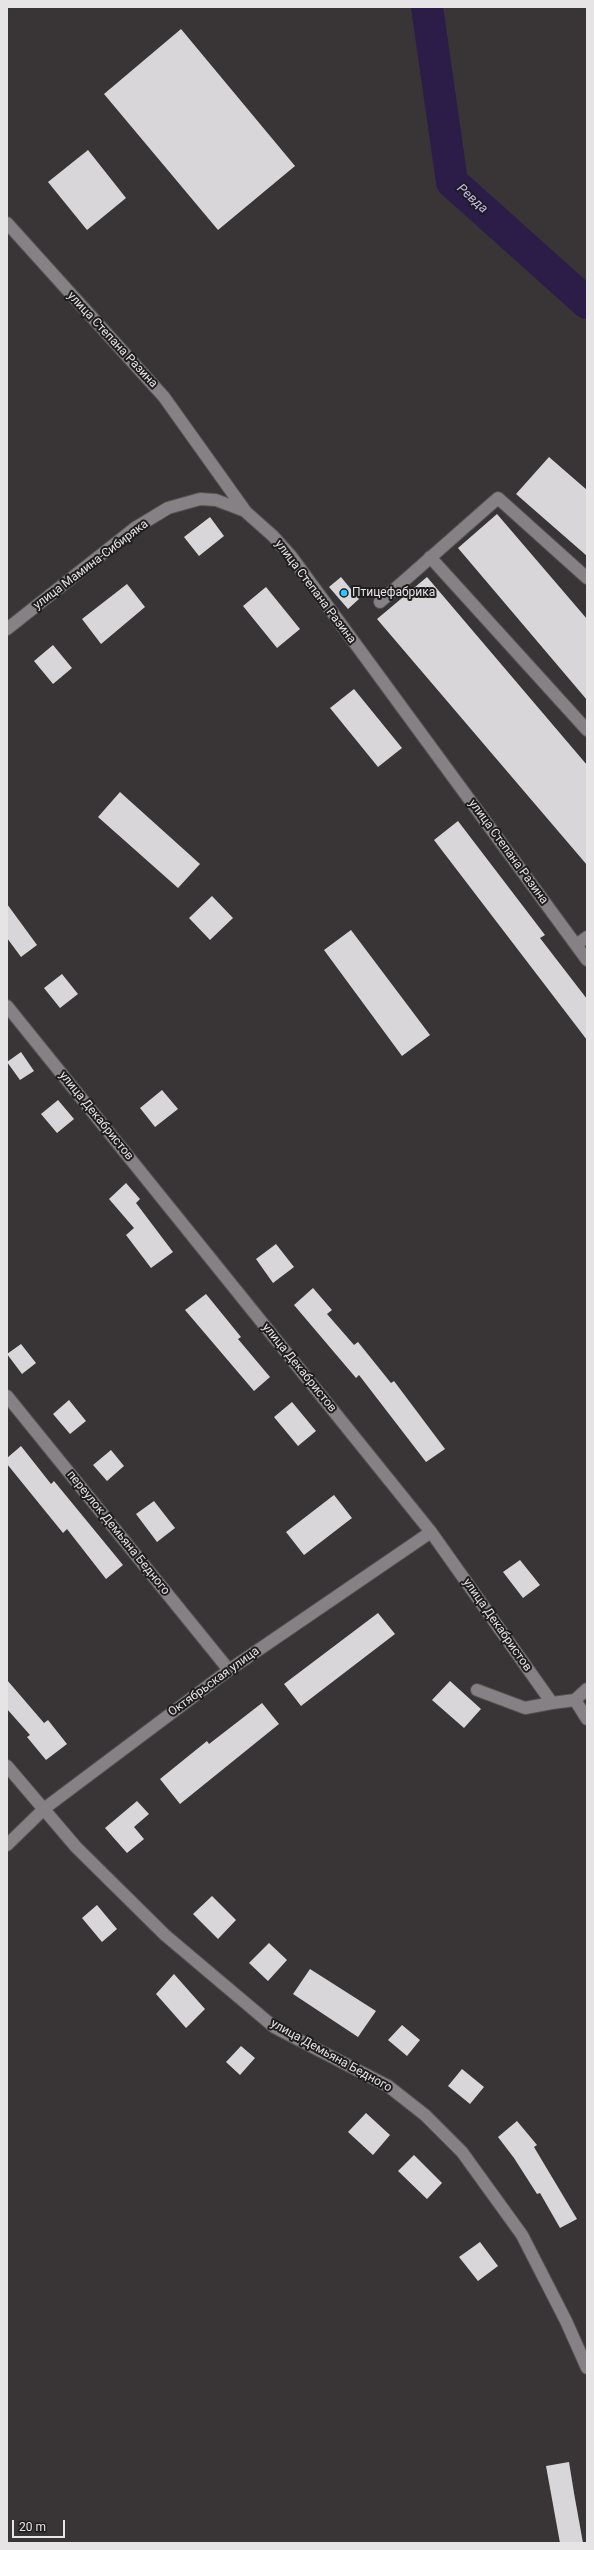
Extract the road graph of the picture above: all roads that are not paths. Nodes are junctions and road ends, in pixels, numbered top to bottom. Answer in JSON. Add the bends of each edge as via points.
{"nodes":[{"id":1,"x":7,"y":224,"type":"edge"},
{"id":2,"x":246,"y":512,"type":"junction"},
{"id":3,"x":430,"y":557,"type":"junction"},
{"id":4,"x":587,"y":578,"type":"edge"},
{"id":5,"x":380,"y":602,"type":"dead end"},
{"id":6,"x":7,"y":629,"type":"edge"},
{"id":7,"x":587,"y":730,"type":"edge"},
{"id":8,"x":587,"y":938,"type":"edge"},
{"id":9,"x":576,"y":945,"type":"junction"},
{"id":10,"x":587,"y":960,"type":"edge"},
{"id":11,"x":7,"y":1006,"type":"edge"},
{"id":12,"x":7,"y":1396,"type":"edge"},
{"id":13,"x":431,"y":1532,"type":"junction"},
{"id":14,"x":229,"y":1670,"type":"junction"},
{"id":15,"x":587,"y":1689,"type":"edge"},
{"id":16,"x":478,"y":1690,"type":"dead end"},
{"id":17,"x":575,"y":1700,"type":"junction"},
{"id":18,"x":552,"y":1703,"type":"junction"},
{"id":19,"x":587,"y":1719,"type":"edge"},
{"id":20,"x":7,"y":1766,"type":"edge"},
{"id":21,"x":45,"y":1808,"type":"junction"},
{"id":22,"x":7,"y":1845,"type":"edge"},
{"id":23,"x":587,"y":2368,"type":"edge"}],
"edges":[{"from":1,"to":2,"type":"street","name":"улица Степана Разина","via":[[164,396]]},
{"from":2,"to":6,"type":"street","name":"улица Мамина-Сибиряка","via":[[216,500],[200,499],[168,508],[136,528]]},
{"from":2,"to":9,"type":"street","name":"улица Степана Разина","via":[[291,556]]},
{"from":3,"to":4,"type":"street","via":[[498,498]]},
{"from":3,"to":5,"type":"street"},
{"from":3,"to":7,"type":"street"},
{"from":8,"to":9,"type":"street"},
{"from":9,"to":10,"type":"street","name":"улица Степана Разина"},
{"from":11,"to":13,"type":"street","name":"улица Декабристов"},
{"from":12,"to":14,"type":"street","name":"переулок Демьяна Бедного"},
{"from":13,"to":14,"type":"street","name":"Октябрьская улица"},
{"from":13,"to":18,"type":"street","name":"улица Декабристов"},
{"from":14,"to":21,"type":"street","name":"Октябрьская улица"},
{"from":15,"to":17,"type":"street"},
{"from":16,"to":18,"type":"street","via":[[524,1708]]},
{"from":17,"to":18,"type":"street"},
{"from":17,"to":19,"type":"street"},
{"from":20,"to":21,"type":"street","name":"улица Демьяна Бедного"},
{"from":21,"to":22,"type":"street","name":"Октябрьская улица"},
{"from":21,"to":23,"type":"street","name":"улица Демьяна Бедного","via":[[76,1847],[165,1935],[274,2027],[388,2086],[425,2115],[462,2152],[522,2235]]}]}
